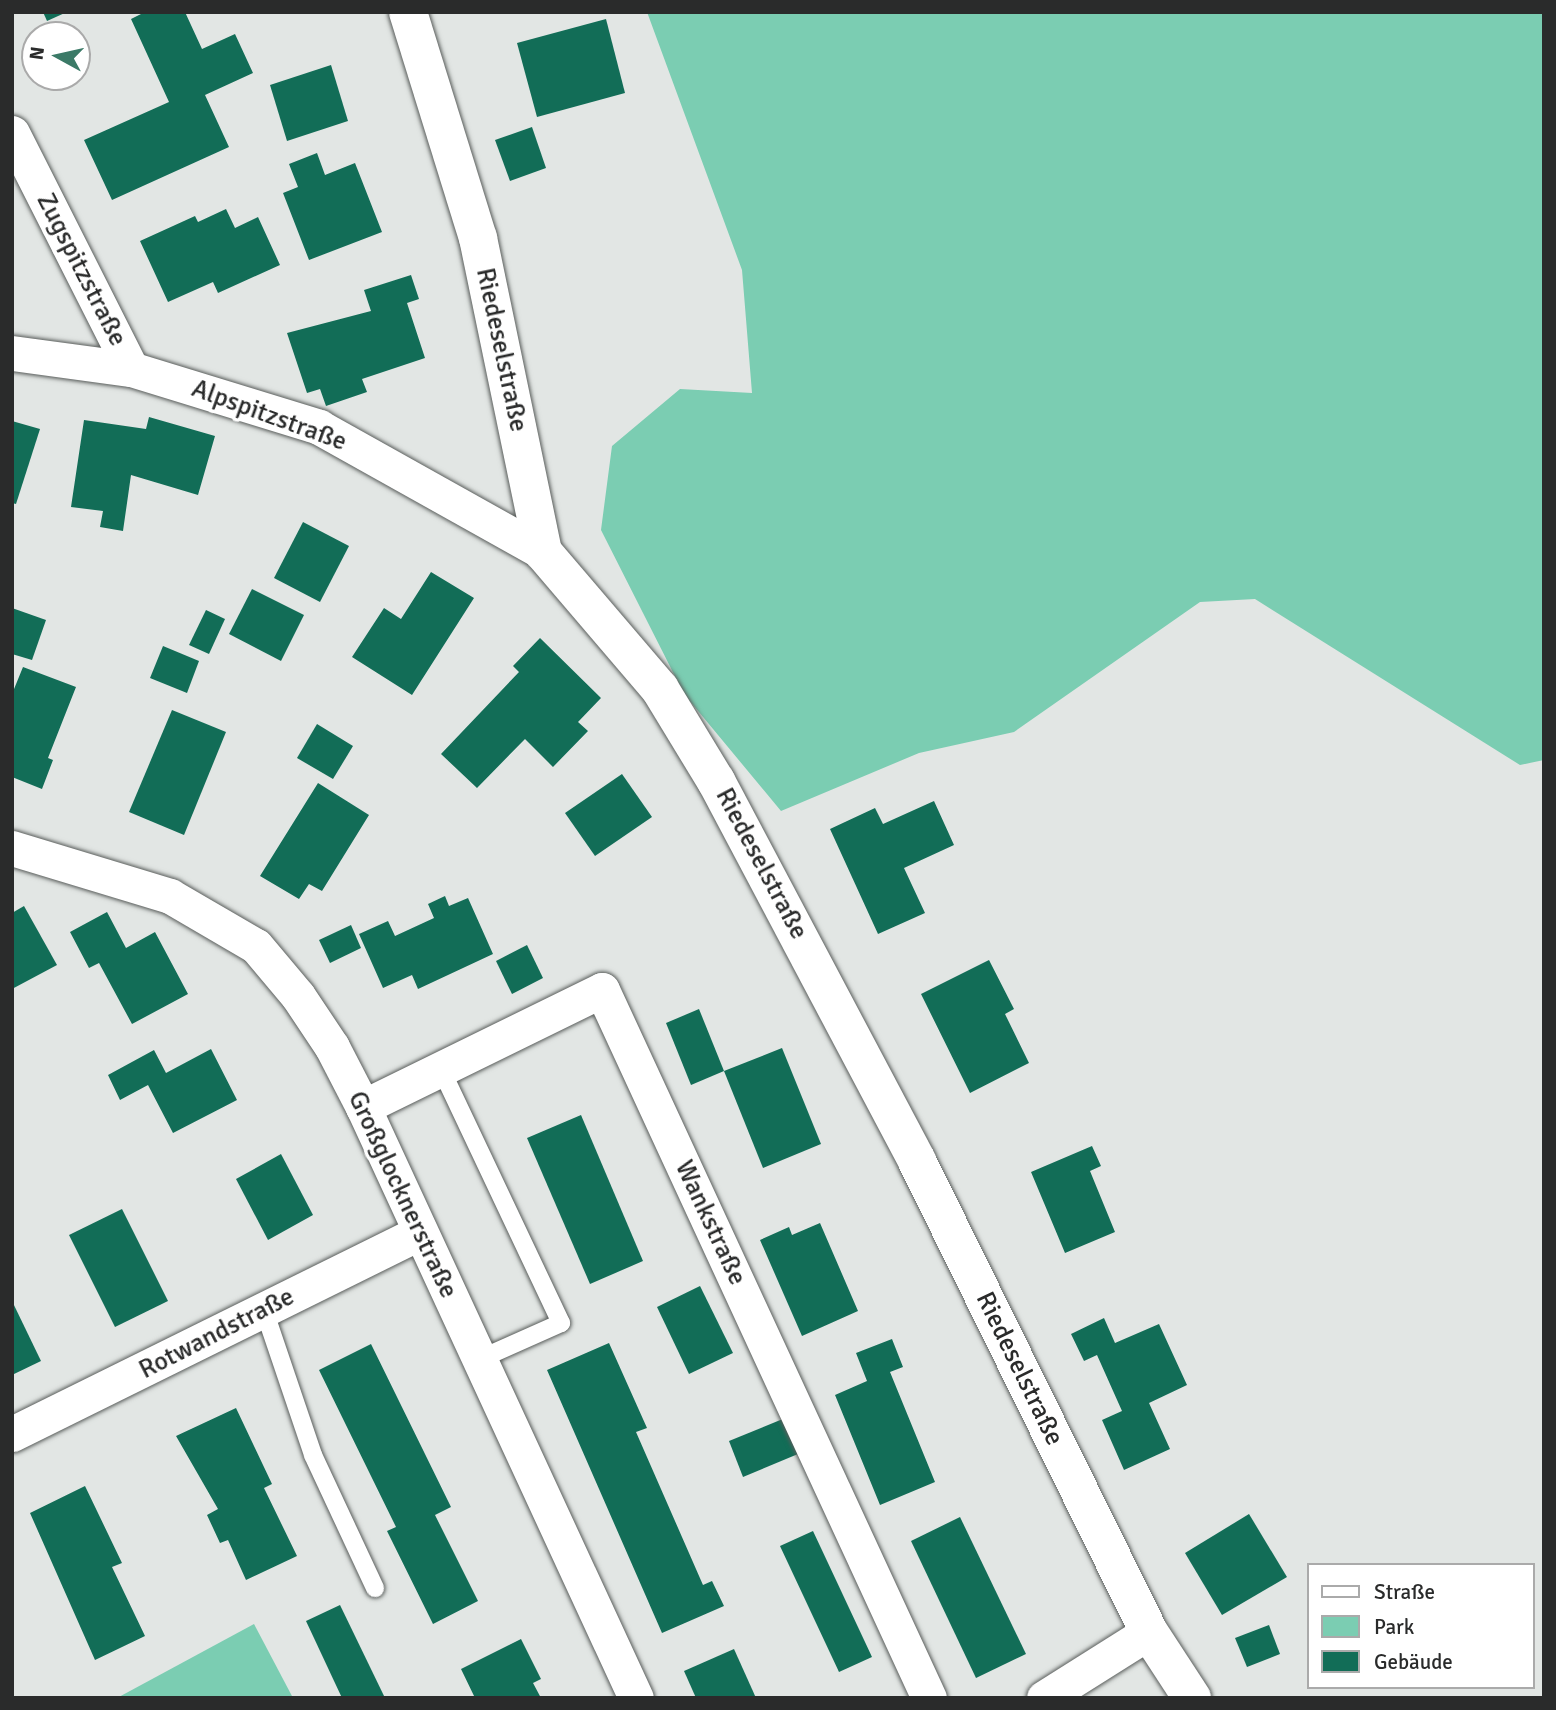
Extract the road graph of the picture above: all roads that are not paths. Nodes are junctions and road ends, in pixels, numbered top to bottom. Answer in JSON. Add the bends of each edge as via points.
{"nodes":[{"id":1,"x":408,"y":12,"type":"edge"},
{"id":2,"x":12,"y":133,"type":"edge"},
{"id":3,"x":12,"y":353,"type":"edge"},
{"id":4,"x":131,"y":369,"type":"junction"},
{"id":5,"x":543,"y":552,"type":"junction"},
{"id":6,"x":12,"y":848,"type":"edge"},
{"id":7,"x":441,"y":1069,"type":"junction"},
{"id":8,"x":363,"y":1107,"type":"junction"},
{"id":9,"x":420,"y":1232,"type":"junction"},
{"id":10,"x":264,"y":1310,"type":"junction"},
{"id":11,"x":478,"y":1360,"type":"junction"},
{"id":12,"x":12,"y":1434,"type":"edge"},
{"id":13,"x":374,"y":1588,"type":"dead end"},
{"id":14,"x":1149,"y":1632,"type":"junction"},
{"id":15,"x":636,"y":1698,"type":"edge"},
{"id":16,"x":929,"y":1698,"type":"edge"},
{"id":17,"x":1044,"y":1698,"type":"edge"},
{"id":18,"x":1192,"y":1698,"type":"edge"}],
"edges":[{"from":1,"to":5,"type":"street","name":"Riedeselstraße","via":[[478,238]]},
{"from":2,"to":4,"type":"street","name":"Zugspitzstraße"},
{"from":3,"to":4,"type":"street","name":"Alpspitzstraße"},
{"from":4,"to":5,"type":"street","name":"Alpspitzstraße","via":[[335,435]]},
{"from":5,"to":14,"type":"street","name":"Riedeselstraße","via":[[660,689],[716,780],[917,1161]]},
{"from":6,"to":8,"type":"street","name":"Großglocknerstraße","via":[[170,896],[256,946],[332,1047]]},
{"from":7,"to":8,"type":"street","name":"Wankstraße"},
{"from":7,"to":11,"type":"lane","via":[[561,1323]]},
{"from":7,"to":16,"type":"street","name":"Wankstraße","via":[[602,990]]},
{"from":8,"to":9,"type":"street","name":"Großglocknerstraße"},
{"from":9,"to":10,"type":"street","name":"Rotwandstraße"},
{"from":9,"to":11,"type":"street","name":"Großglocknerstraße"},
{"from":10,"to":12,"type":"street","name":"Rotwandstraße"},
{"from":10,"to":13,"type":"lane","via":[[313,1455]]},
{"from":11,"to":15,"type":"street","name":"Großglocknerstraße"},
{"from":14,"to":17,"type":"street"},
{"from":14,"to":18,"type":"street","name":"Riedeselstraße"}]}
